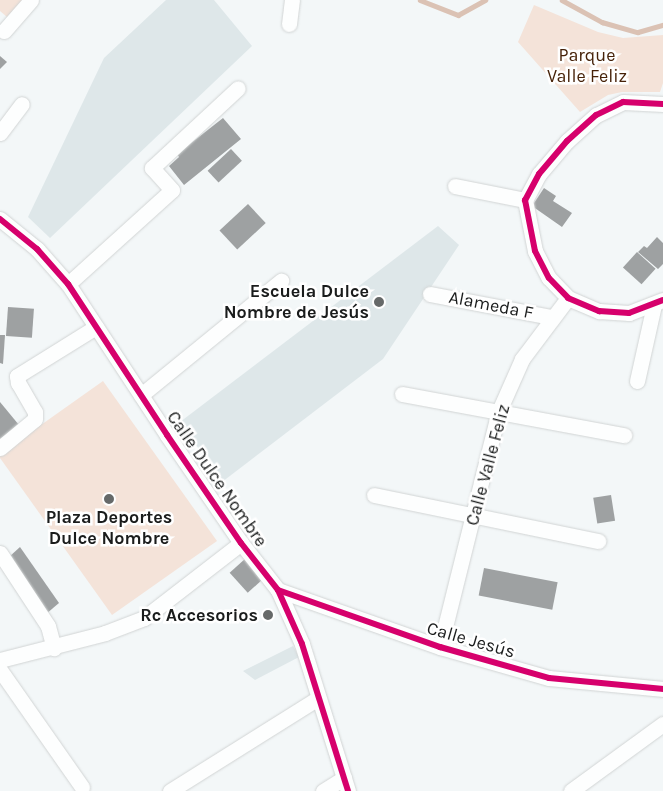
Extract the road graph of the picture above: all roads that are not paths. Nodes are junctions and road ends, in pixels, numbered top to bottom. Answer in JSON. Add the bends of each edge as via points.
{"nodes":[{"id":1,"x":31,"y":0,"type":"edge"},
{"id":2,"x":292,"y":0,"type":"edge"},
{"id":3,"x":289,"y":24,"type":"dead end"},
{"id":4,"x":4,"y":31,"type":"dead end"},
{"id":5,"x":238,"y":88,"type":"dead end"},
{"id":6,"x":22,"y":104,"type":"dead end"},
{"id":7,"x":663,"y":104,"type":"edge"},
{"id":8,"x":0,"y":133,"type":"edge"},
{"id":9,"x":455,"y":186,"type":"dead end"},
{"id":10,"x":525,"y":200,"type":"junction"},
{"id":11,"x":0,"y":219,"type":"edge"},
{"id":12,"x":281,"y":282,"type":"dead end"},
{"id":13,"x":68,"y":284,"type":"junction"},
{"id":14,"x":430,"y":294,"type":"dead end"},
{"id":15,"x":568,"y":298,"type":"junction"},
{"id":16,"x":659,"y":302,"type":"edge"},
{"id":17,"x":551,"y":317,"type":"junction"},
{"id":18,"x":96,"y":327,"type":"junction"},
{"id":19,"x":637,"y":381,"type":"dead end"},
{"id":20,"x":402,"y":394,"type":"dead end"},
{"id":21,"x":141,"y":395,"type":"junction"},
{"id":22,"x":500,"y":411,"type":"junction"},
{"id":23,"x":624,"y":435,"type":"dead end"},
{"id":24,"x":0,"y":448,"type":"edge"},
{"id":25,"x":374,"y":495,"type":"dead end"},
{"id":26,"x":474,"y":516,"type":"junction"},
{"id":27,"x":598,"y":540,"type":"dead end"},
{"id":28,"x":241,"y":543,"type":"junction"},
{"id":29,"x":0,"y":553,"type":"edge"},
{"id":30,"x":278,"y":590,"type":"junction"},
{"id":31,"x":440,"y":647,"type":"junction"},
{"id":32,"x":54,"y":648,"type":"junction"},
{"id":33,"x":0,"y":660,"type":"edge"},
{"id":34,"x":0,"y":670,"type":"edge"},
{"id":35,"x":663,"y":689,"type":"edge"},
{"id":36,"x":318,"y":698,"type":"junction"},
{"id":37,"x":663,"y":724,"type":"edge"},
{"id":38,"x":346,"y":784,"type":"edge"},
{"id":39,"x":82,"y":787,"type":"dead end"},
{"id":40,"x":170,"y":791,"type":"edge"},
{"id":41,"x":323,"y":791,"type":"edge"},
{"id":42,"x":571,"y":791,"type":"edge"}],
"edges":[{"from":1,"to":4,"type":"street"},
{"from":2,"to":3,"type":"street"},
{"from":5,"to":13,"type":"street","via":[[152,168],[172,190]]},
{"from":6,"to":8,"type":"street"},
{"from":7,"to":10,"type":"street","via":[[623,102],[596,115],[561,147],[539,174]]},
{"from":9,"to":10,"type":"street"},
{"from":10,"to":15,"type":"street","via":[[535,251],[549,278]]},
{"from":11,"to":13,"type":"street","name":"Calle Dulce Nombre","via":[[37,249]]},
{"from":12,"to":21,"type":"street"},
{"from":13,"to":18,"type":"street","name":"Calle Dulce Nombre"},
{"from":14,"to":17,"type":"street","name":"Alameda F"},
{"from":15,"to":16,"type":"street","via":[[599,311],[628,313]]},
{"from":15,"to":17,"type":"street","name":"Calle Valle Feliz"},
{"from":16,"to":19,"type":"street"},
{"from":17,"to":22,"type":"street","name":"Calle Valle Feliz","via":[[522,359]]},
{"from":18,"to":21,"type":"street","name":"Calle Dulce Nombre"},
{"from":18,"to":24,"type":"street","via":[[17,376],[35,412],[35,419]]},
{"from":20,"to":22,"type":"street"},
{"from":21,"to":28,"type":"street","name":"Calle Dulce Nombre"},
{"from":22,"to":23,"type":"street"},
{"from":22,"to":26,"type":"street","name":"Calle Valle Feliz"},
{"from":25,"to":26,"type":"street"},
{"from":26,"to":27,"type":"street"},
{"from":26,"to":31,"type":"street","name":"Calle Valle Feliz"},
{"from":28,"to":30,"type":"street","name":"Calle Dulce Nombre"},
{"from":28,"to":32,"type":"street","via":[[144,618]]},
{"from":29,"to":32,"type":"street","via":[[48,626]]},
{"from":30,"to":31,"type":"street","name":"Calle Jesús"},
{"from":30,"to":36,"type":"street","name":"Calle Dulce Nombre","via":[[302,644]]},
{"from":31,"to":35,"type":"street","name":"Calle Jesús","via":[[549,678]]},
{"from":32,"to":33,"type":"street"},
{"from":34,"to":39,"type":"street"},
{"from":36,"to":38,"type":"street","name":"Calle Dulce Nombre"},
{"from":36,"to":40,"type":"street"},
{"from":37,"to":42,"type":"street"},
{"from":38,"to":41,"type":"street"}]}
